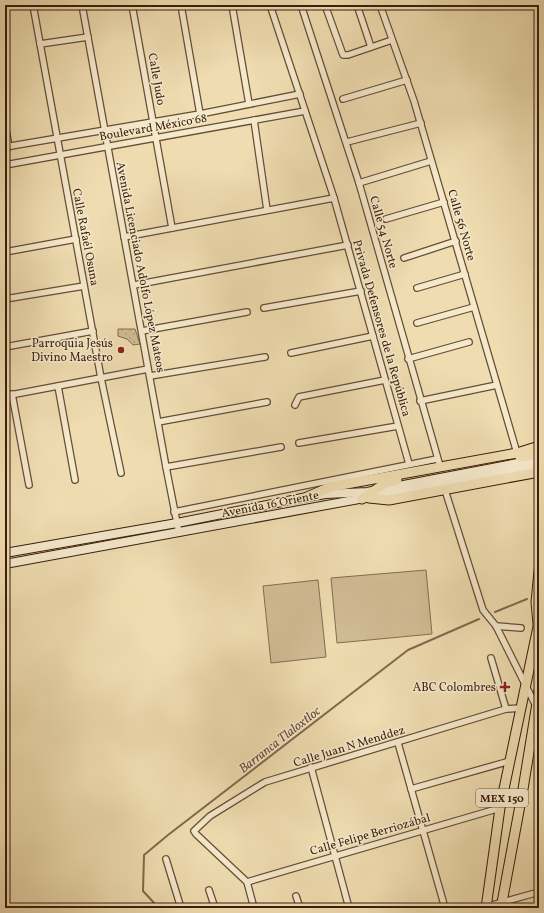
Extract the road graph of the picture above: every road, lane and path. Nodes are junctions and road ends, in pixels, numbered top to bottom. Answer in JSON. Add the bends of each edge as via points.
{"nodes":[{"id":1,"x":33,"y":5,"type":"edge"},
{"id":2,"x":82,"y":5,"type":"edge"},
{"id":3,"x":132,"y":5,"type":"edge"},
{"id":4,"x":181,"y":5,"type":"edge"},
{"id":5,"x":232,"y":5,"type":"edge"},
{"id":6,"x":270,"y":5,"type":"edge"},
{"id":7,"x":301,"y":5,"type":"edge"},
{"id":8,"x":325,"y":5,"type":"edge"},
{"id":9,"x":357,"y":5,"type":"edge"},
{"id":10,"x":380,"y":5,"type":"edge"},
{"id":11,"x":88,"y":37,"type":"junction"},
{"id":12,"x":392,"y":40,"type":"junction"},
{"id":13,"x":40,"y":44,"type":"junction"},
{"id":14,"x":371,"y":47,"type":"junction"},
{"id":15,"x":407,"y":80,"type":"junction"},
{"id":16,"x":300,"y":94,"type":"junction"},
{"id":17,"x":343,"y":99,"type":"dead end"},
{"id":18,"x":249,"y":104,"type":"junction"},
{"id":19,"x":306,"y":111,"type":"junction"},
{"id":20,"x":200,"y":114,"type":"junction"},
{"id":21,"x":254,"y":120,"type":"junction"},
{"id":22,"x":154,"y":121,"type":"junction"},
{"id":23,"x":421,"y":123,"type":"junction"},
{"id":24,"x":5,"y":124,"type":"edge"},
{"id":25,"x":104,"y":131,"type":"junction"},
{"id":26,"x":57,"y":138,"type":"junction"},
{"id":27,"x":156,"y":138,"type":"junction"},
{"id":28,"x":346,"y":142,"type":"junction"},
{"id":29,"x":7,"y":147,"type":"edge"},
{"id":30,"x":107,"y":147,"type":"junction"},
{"id":31,"x":59,"y":156,"type":"junction"},
{"id":32,"x":431,"y":161,"type":"junction"},
{"id":33,"x":5,"y":164,"type":"edge"},
{"id":34,"x":359,"y":184,"type":"junction"},
{"id":35,"x":334,"y":198,"type":"junction"},
{"id":36,"x":444,"y":202,"type":"junction"},
{"id":37,"x":268,"y":210,"type":"junction"},
{"id":38,"x":386,"y":219,"type":"dead end"},
{"id":39,"x":172,"y":228,"type":"junction"},
{"id":40,"x":124,"y":237,"type":"junction"},
{"id":41,"x":76,"y":239,"type":"junction"},
{"id":42,"x":456,"y":241,"type":"junction"},
{"id":43,"x":348,"y":245,"type":"junction"},
{"id":44,"x":5,"y":252,"type":"edge"},
{"id":45,"x":404,"y":258,"type":"dead end"},
{"id":46,"x":465,"y":274,"type":"junction"},
{"id":47,"x":134,"y":285,"type":"junction"},
{"id":48,"x":84,"y":286,"type":"junction"},
{"id":49,"x":417,"y":288,"type":"dead end"},
{"id":50,"x":361,"y":291,"type":"junction"},
{"id":51,"x":5,"y":299,"type":"edge"},
{"id":52,"x":474,"y":307,"type":"junction"},
{"id":53,"x":264,"y":308,"type":"dead end"},
{"id":54,"x":247,"y":312,"type":"dead end"},
{"id":55,"x":417,"y":323,"type":"dead end"},
{"id":56,"x":93,"y":331,"type":"junction"},
{"id":57,"x":142,"y":331,"type":"junction"},
{"id":58,"x":373,"y":336,"type":"junction"},
{"id":59,"x":469,"y":342,"type":"dead end"},
{"id":60,"x":5,"y":347,"type":"edge"},
{"id":61,"x":291,"y":353,"type":"dead end"},
{"id":62,"x":265,"y":357,"type":"dead end"},
{"id":63,"x":408,"y":359,"type":"junction"},
{"id":64,"x":148,"y":368,"type":"junction"},
{"id":65,"x":150,"y":376,"type":"junction"},
{"id":66,"x":100,"y":378,"type":"junction"},
{"id":67,"x":385,"y":380,"type":"junction"},
{"id":68,"x":497,"y":385,"type":"junction"},
{"id":69,"x":58,"y":386,"type":"junction"},
{"id":70,"x":12,"y":394,"type":"junction"},
{"id":71,"x":5,"y":396,"type":"edge"},
{"id":72,"x":420,"y":401,"type":"junction"},
{"id":73,"x":267,"y":402,"type":"dead end"},
{"id":74,"x":295,"y":405,"type":"dead end"},
{"id":75,"x":158,"y":422,"type":"junction"},
{"id":76,"x":398,"y":426,"type":"junction"},
{"id":77,"x":299,"y":443,"type":"dead end"},
{"id":78,"x":539,"y":446,"type":"edge"},
{"id":79,"x":281,"y":447,"type":"dead end"},
{"id":80,"x":527,"y":450,"type":"junction"},
{"id":81,"x":539,"y":452,"type":"edge"},
{"id":82,"x":517,"y":453,"type":"junction"},
{"id":83,"x":539,"y":459,"type":"edge"},
{"id":84,"x":438,"y":462,"type":"junction"},
{"id":85,"x":409,"y":464,"type":"junction"},
{"id":86,"x":539,"y":466,"type":"edge"},
{"id":87,"x":166,"y":467,"type":"junction"},
{"id":88,"x":464,"y":468,"type":"junction"},
{"id":89,"x":539,"y":472,"type":"edge"},
{"id":90,"x":120,"y":473,"type":"dead end"},
{"id":91,"x":75,"y":480,"type":"dead end"},
{"id":92,"x":29,"y":485,"type":"dead end"},
{"id":93,"x":445,"y":490,"type":"junction"},
{"id":94,"x":368,"y":496,"type":"junction"},
{"id":95,"x":307,"y":497,"type":"junction"},
{"id":96,"x":174,"y":512,"type":"junction"},
{"id":97,"x":177,"y":523,"type":"junction"},
{"id":98,"x":179,"y":533,"type":"junction"},
{"id":99,"x":5,"y":553,"type":"edge"},
{"id":100,"x":5,"y":564,"type":"edge"},
{"id":101,"x":539,"y":571,"type":"edge"},
{"id":102,"x":539,"y":623,"type":"edge"},
{"id":103,"x":496,"y":626,"type":"junction"},
{"id":104,"x":521,"y":628,"type":"dead end"},
{"id":105,"x":491,"y":658,"type":"dead end"},
{"id":106,"x":526,"y":689,"type":"junction"},
{"id":107,"x":539,"y":691,"type":"edge"},
{"id":108,"x":538,"y":705,"type":"edge"},
{"id":109,"x":522,"y":708,"type":"junction"},
{"id":110,"x":506,"y":709,"type":"junction"},
{"id":111,"x":534,"y":724,"type":"junction"},
{"id":112,"x":398,"y":743,"type":"junction"},
{"id":113,"x":510,"y":761,"type":"junction"},
{"id":114,"x":310,"y":767,"type":"junction"},
{"id":115,"x":411,"y":789,"type":"junction"},
{"id":116,"x":500,"y":808,"type":"junction"},
{"id":117,"x":422,"y":830,"type":"junction"},
{"id":118,"x":334,"y":855,"type":"junction"},
{"id":119,"x":166,"y":859,"type":"dead end"},
{"id":120,"x":247,"y":882,"type":"junction"},
{"id":121,"x":209,"y":890,"type":"dead end"},
{"id":122,"x":539,"y":892,"type":"edge"},
{"id":123,"x":296,"y":896,"type":"dead end"},
{"id":124,"x":501,"y":905,"type":"edge"},
{"id":125,"x":180,"y":908,"type":"edge"},
{"id":126,"x":215,"y":908,"type":"edge"},
{"id":127,"x":254,"y":908,"type":"edge"},
{"id":128,"x":300,"y":908,"type":"edge"},
{"id":129,"x":349,"y":908,"type":"edge"},
{"id":130,"x":445,"y":908,"type":"edge"},
{"id":131,"x":485,"y":908,"type":"edge"}],
"edges":[{"from":1,"to":13,"type":"street","name":"Calle Rafaél Osuna"},
{"from":2,"to":11,"type":"street","name":"Avenida Licenciado Adolfo López Mateos"},
{"from":3,"to":22,"type":"street","name":"Calle Judo"},
{"from":4,"to":20,"type":"street"},
{"from":5,"to":18,"type":"street"},
{"from":6,"to":16,"type":"street","name":"Privada Defensores de la República"},
{"from":7,"to":28,"type":"street","name":"Calle 54 Norte"},
{"from":8,"to":14,"type":"street","via":[[343,55]]},
{"from":9,"to":14,"type":"street"},
{"from":10,"to":12,"type":"street","name":"Calle 56 Norte"},
{"from":11,"to":13,"type":"street"},
{"from":11,"to":25,"type":"street","name":"Avenida Licenciado Adolfo López Mateos"},
{"from":12,"to":14,"type":"street"},
{"from":12,"to":15,"type":"street","name":"Calle 56 Norte"},
{"from":13,"to":26,"type":"street","name":"Calle Rafaél Osuna"},
{"from":15,"to":17,"type":"street"},
{"from":15,"to":23,"type":"street","name":"Calle 56 Norte"},
{"from":16,"to":18,"type":"street","name":"Boulevard México 68"},
{"from":16,"to":19,"type":"street","name":"Privada Defensores de la República"},
{"from":18,"to":20,"type":"street","name":"Boulevard México 68"},
{"from":19,"to":21,"type":"street","name":"Boulevard México 68"},
{"from":19,"to":35,"type":"street","name":"Privada Defensores de la República"},
{"from":20,"to":22,"type":"street","name":"Boulevard México 68"},
{"from":21,"to":27,"type":"street","name":"Boulevard México 68"},
{"from":21,"to":37,"type":"street"},
{"from":22,"to":25,"type":"street","name":"Boulevard México 68"},
{"from":22,"to":27,"type":"street","name":"Calle Judo"},
{"from":23,"to":28,"type":"street"},
{"from":23,"to":32,"type":"street","name":"Calle 56 Norte"},
{"from":24,"to":29,"type":"street"},
{"from":25,"to":26,"type":"street","name":"Boulevard México 68"},
{"from":25,"to":30,"type":"street","name":"Avenida Licenciado Adolfo López Mateos"},
{"from":26,"to":29,"type":"street","name":"Boulevard México 68"},
{"from":26,"to":31,"type":"street","name":"Calle Rafaél Osuna"},
{"from":27,"to":30,"type":"street","name":"Boulevard México 68"},
{"from":27,"to":39,"type":"street","name":"Calle Judo"},
{"from":28,"to":34,"type":"street","name":"Calle 54 Norte"},
{"from":30,"to":31,"type":"street","name":"Boulevard México 68"},
{"from":30,"to":40,"type":"street","name":"Avenida Licenciado Adolfo López Mateos"},
{"from":31,"to":33,"type":"street","name":"Boulevard México 68"},
{"from":31,"to":41,"type":"street","name":"Calle Rafaél Osuna"},
{"from":32,"to":34,"type":"street"},
{"from":32,"to":36,"type":"street","name":"Calle 56 Norte"},
{"from":34,"to":63,"type":"street","name":"Calle 54 Norte"},
{"from":35,"to":37,"type":"street"},
{"from":35,"to":43,"type":"street","name":"Privada Defensores de la República"},
{"from":36,"to":38,"type":"street"},
{"from":36,"to":42,"type":"street","name":"Calle 56 Norte"},
{"from":37,"to":39,"type":"street"},
{"from":39,"to":40,"type":"street"},
{"from":40,"to":47,"type":"street","name":"Avenida Licenciado Adolfo López Mateos"},
{"from":41,"to":44,"type":"street"},
{"from":41,"to":48,"type":"street","name":"Calle Rafaél Osuna"},
{"from":42,"to":45,"type":"street"},
{"from":42,"to":46,"type":"street","name":"Calle 56 Norte"},
{"from":43,"to":47,"type":"street"},
{"from":43,"to":50,"type":"street","name":"Privada Defensores de la República"},
{"from":46,"to":49,"type":"street"},
{"from":46,"to":52,"type":"street","name":"Calle 56 Norte"},
{"from":47,"to":57,"type":"street","name":"Avenida Licenciado Adolfo López Mateos"},
{"from":48,"to":51,"type":"street"},
{"from":48,"to":56,"type":"street","name":"Calle Rafaél Osuna"},
{"from":50,"to":53,"type":"street"},
{"from":50,"to":58,"type":"street","name":"Privada Defensores de la República"},
{"from":52,"to":55,"type":"street"},
{"from":52,"to":68,"type":"street","name":"Calle 56 Norte"},
{"from":54,"to":57,"type":"street"},
{"from":56,"to":60,"type":"street"},
{"from":56,"to":66,"type":"street","name":"Calle Rafaél Osuna"},
{"from":57,"to":64,"type":"street","name":"Avenida Licenciado Adolfo López Mateos"},
{"from":58,"to":61,"type":"street"},
{"from":58,"to":67,"type":"street","name":"Privada Defensores de la República"},
{"from":59,"to":63,"type":"street"},
{"from":62,"to":65,"type":"street"},
{"from":63,"to":72,"type":"street","name":"Calle 54 Norte"},
{"from":64,"to":65,"type":"street","name":"Avenida Licenciado Adolfo López Mateos"},
{"from":64,"to":66,"type":"street"},
{"from":65,"to":75,"type":"street","name":"Avenida Licenciado Adolfo López Mateos"},
{"from":66,"to":69,"type":"street"},
{"from":66,"to":90,"type":"street","name":"Calle Rafaél Osuna"},
{"from":67,"to":74,"type":"street","via":[[299,397]]},
{"from":67,"to":76,"type":"street","name":"Privada Defensores de la República"},
{"from":68,"to":72,"type":"street"},
{"from":68,"to":82,"type":"street","name":"Calle 56 Norte"},
{"from":69,"to":70,"type":"street"},
{"from":69,"to":91,"type":"street"},
{"from":70,"to":71,"type":"street"},
{"from":70,"to":92,"type":"street"},
{"from":72,"to":84,"type":"street","name":"Calle 54 Norte"},
{"from":73,"to":75,"type":"street"},
{"from":75,"to":87,"type":"street","name":"Avenida Licenciado Adolfo López Mateos"},
{"from":76,"to":77,"type":"street"},
{"from":76,"to":85,"type":"street","name":"Privada Defensores de la República"},
{"from":78,"to":80,"type":"main road"},
{"from":79,"to":87,"type":"street"},
{"from":80,"to":81,"type":"main road"},
{"from":80,"to":82,"type":"main road"},
{"from":81,"to":88,"type":"main road"},
{"from":82,"to":88,"type":"main road"},
{"from":83,"to":88,"type":"main road"},
{"from":84,"to":85,"type":"street"},
{"from":84,"to":88,"type":"main road"},
{"from":84,"to":95,"type":"main road","via":[[330,487]]},
{"from":85,"to":96,"type":"street"},
{"from":86,"to":94,"type":"main road","name":"Avenida 16 Oriente"},
{"from":87,"to":96,"type":"street","name":"Avenida Licenciado Adolfo López Mateos"},
{"from":88,"to":94,"type":"main road","via":[[392,481]]},
{"from":89,"to":93,"type":"main road"},
{"from":93,"to":94,"type":"main road","via":[[390,500]]},
{"from":93,"to":103,"type":"street","via":[[483,610]]},
{"from":94,"to":95,"type":"main road","name":"Avenida 16 Oriente","via":[[326,494]]},
{"from":94,"to":98,"type":"main road","name":"Avenida 16 Oriente"},
{"from":95,"to":97,"type":"main road","name":"Avenida 16 Oriente"},
{"from":96,"to":97,"type":"street","name":"Avenida Licenciado Adolfo López Mateos"},
{"from":97,"to":98,"type":"street","name":"Avenida Licenciado Adolfo López Mateos"},
{"from":97,"to":99,"type":"main road","name":"Avenida 16 Oriente"},
{"from":98,"to":100,"type":"main road","name":"Avenida 16 Oriente"},
{"from":101,"to":102,"type":"main road","via":[[536,602]]},
{"from":102,"to":106,"type":"main road","number":"MEX 150"},
{"from":103,"to":104,"type":"street"},
{"from":103,"to":106,"type":"street"},
{"from":105,"to":110,"type":"street"},
{"from":106,"to":108,"type":"street"},
{"from":106,"to":109,"type":"main road","number":"MEX 150"},
{"from":107,"to":108,"type":"main road","number":"MEX 150"},
{"from":108,"to":111,"type":"main road","number":"MEX 150"},
{"from":109,"to":110,"type":"street","name":"Calle Juan N Menddez"},
{"from":109,"to":111,"type":"main road","via":[[528,712]]},
{"from":109,"to":113,"type":"main road","number":"MEX 150"},
{"from":110,"to":112,"type":"street","name":"Calle Juan N Menddez"},
{"from":111,"to":124,"type":"main road","number":"MEX 150"},
{"from":112,"to":114,"type":"street","name":"Calle Juan N Menddez"},
{"from":112,"to":115,"type":"street"},
{"from":113,"to":115,"type":"street"},
{"from":113,"to":116,"type":"main road","number":"MEX 150"},
{"from":114,"to":118,"type":"street"},
{"from":114,"to":120,"type":"street","name":"Calle Juan N Menddez","via":[[265,782],[210,816],[194,831]]},
{"from":115,"to":117,"type":"street"},
{"from":116,"to":117,"type":"street","name":"Calle Felipe Berriozábal"},
{"from":116,"to":131,"type":"main road","number":"MEX 150"},
{"from":117,"to":118,"type":"street","name":"Calle Felipe Berriozábal"},
{"from":117,"to":130,"type":"street"},
{"from":118,"to":120,"type":"street","name":"Calle Felipe Berriozábal"},
{"from":118,"to":129,"type":"street"},
{"from":119,"to":125,"type":"street"},
{"from":120,"to":127,"type":"street"},
{"from":121,"to":126,"type":"street"},
{"from":122,"to":124,"type":"street"},
{"from":123,"to":128,"type":"street"},
{"from":124,"to":131,"type":"street"}]}
